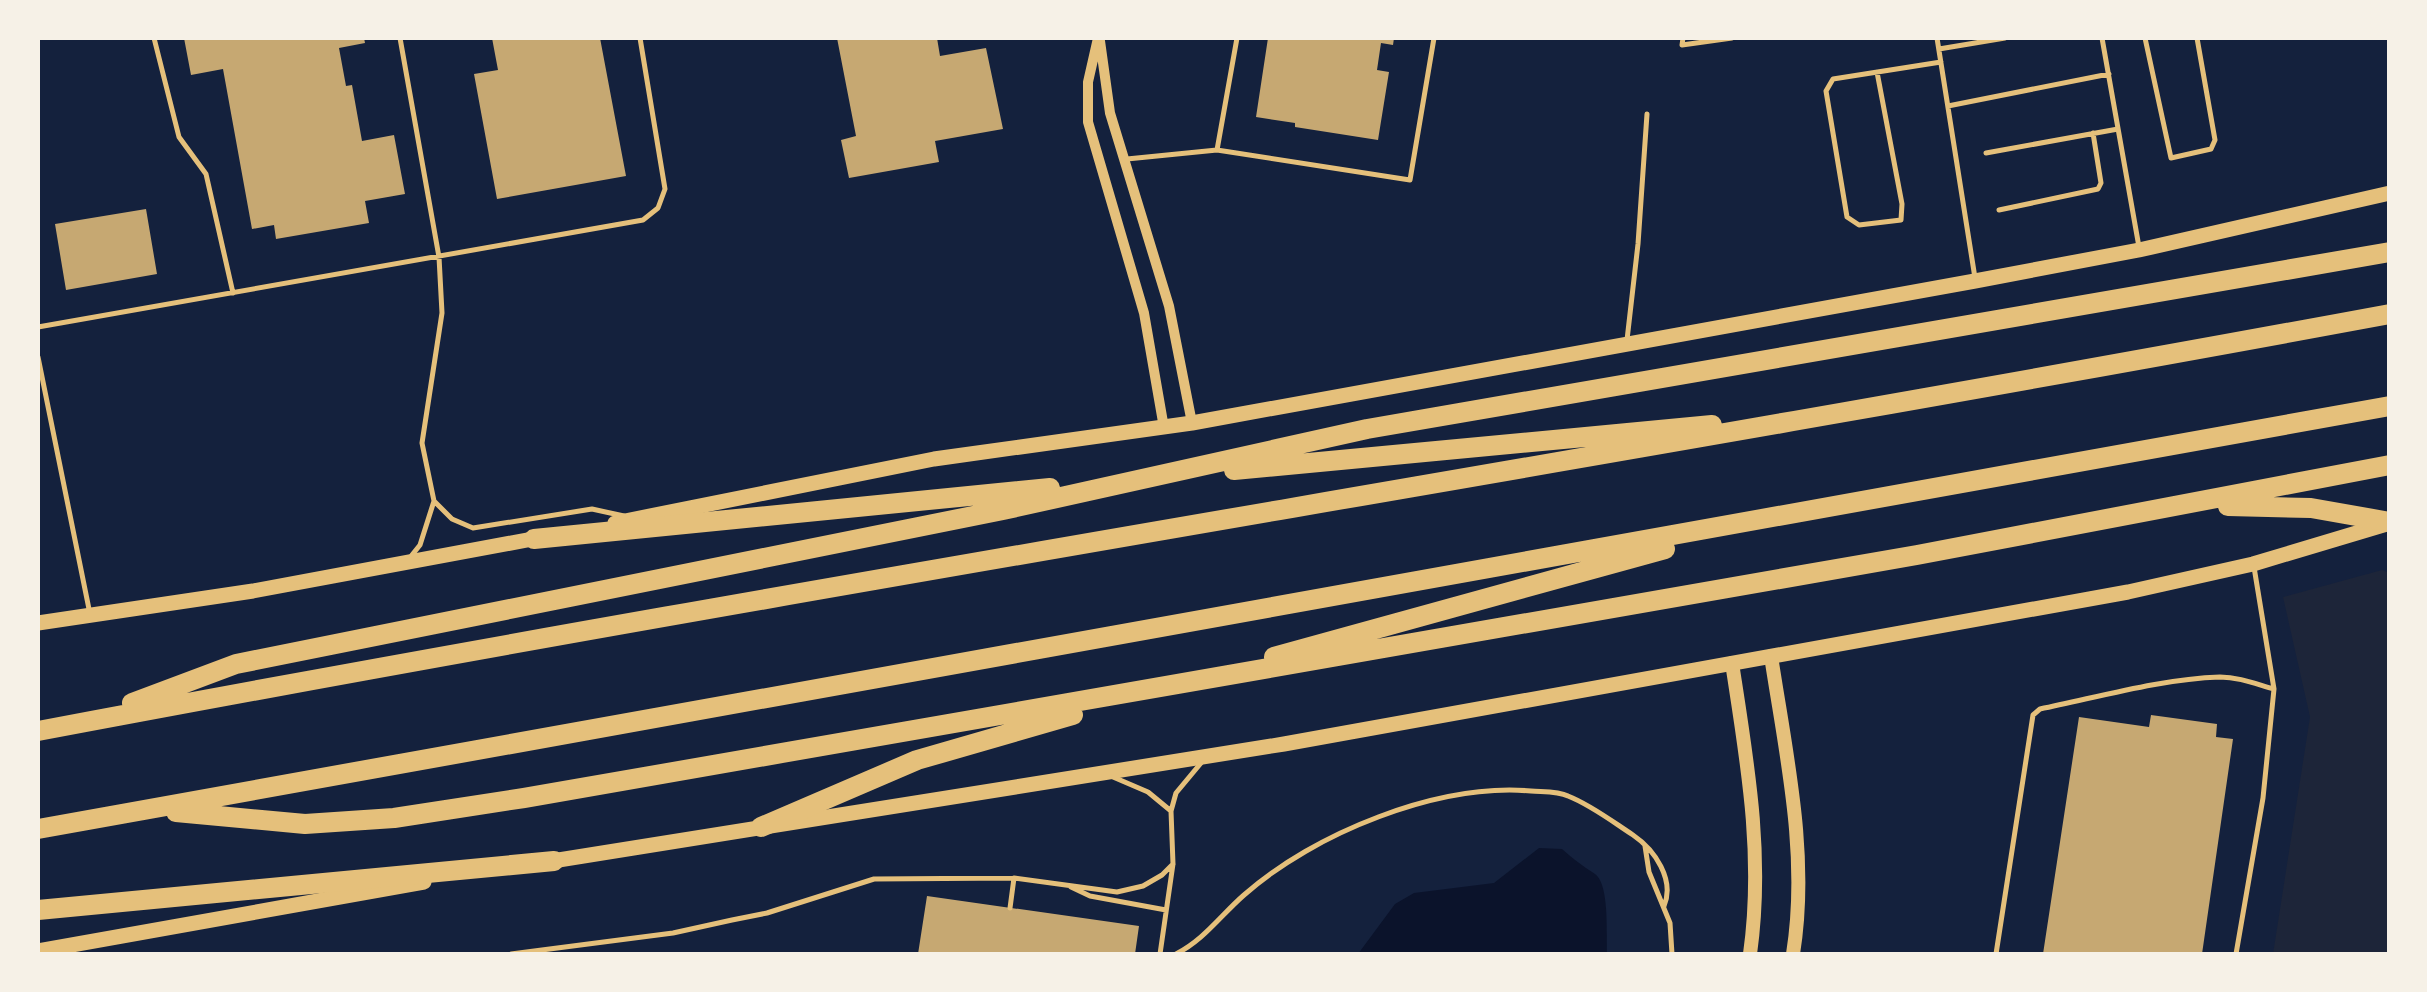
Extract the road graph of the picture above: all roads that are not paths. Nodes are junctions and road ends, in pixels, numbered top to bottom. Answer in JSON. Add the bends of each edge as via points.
{"nodes":[{"id":1,"x":154,"y":38,"type":"edge"},
{"id":2,"x":400,"y":38,"type":"edge"},
{"id":3,"x":640,"y":38,"type":"edge"},
{"id":4,"x":1099,"y":38,"type":"edge"},
{"id":5,"x":1237,"y":38,"type":"edge"},
{"id":6,"x":1434,"y":38,"type":"edge"},
{"id":7,"x":1683,"y":38,"type":"edge"},
{"id":8,"x":1732,"y":38,"type":"edge"},
{"id":9,"x":1937,"y":38,"type":"edge"},
{"id":10,"x":2004,"y":38,"type":"edge"},
{"id":11,"x":2102,"y":38,"type":"edge"},
{"id":12,"x":2144,"y":38,"type":"edge"},
{"id":13,"x":2197,"y":38,"type":"edge"},
{"id":14,"x":1940,"y":49,"type":"junction"},
{"id":15,"x":1941,"y":62,"type":"junction"},
{"id":16,"x":1877,"y":72,"type":"junction"},
{"id":17,"x":2109,"y":74,"type":"junction"},
{"id":18,"x":1948,"y":106,"type":"junction"},
{"id":19,"x":1647,"y":114,"type":"dead end"},
{"id":20,"x":2118,"y":129,"type":"junction"},
{"id":21,"x":2093,"y":133,"type":"junction"},
{"id":22,"x":1217,"y":150,"type":"junction"},
{"id":23,"x":1986,"y":153,"type":"dead end"},
{"id":24,"x":1124,"y":159,"type":"junction"},
{"id":25,"x":2390,"y":192,"type":"edge"},
{"id":26,"x":1999,"y":210,"type":"dead end"},
{"id":27,"x":2139,"y":250,"type":"junction"},
{"id":28,"x":2385,"y":253,"type":"edge"},
{"id":29,"x":439,"y":257,"type":"junction"},
{"id":30,"x":1975,"y":281,"type":"junction"},
{"id":31,"x":233,"y":294,"type":"junction"},
{"id":32,"x":2390,"y":314,"type":"edge"},
{"id":33,"x":38,"y":327,"type":"edge"},
{"id":34,"x":1626,"y":343,"type":"junction"},
{"id":35,"x":38,"y":357,"type":"edge"},
{"id":36,"x":2390,"y":406,"type":"edge"},
{"id":37,"x":1869,"y":410,"type":"junction"},
{"id":38,"x":1192,"y":424,"type":"junction"},
{"id":39,"x":1164,"y":428,"type":"junction"},
{"id":40,"x":2390,"y":465,"type":"edge"},
{"id":41,"x":434,"y":501,"type":"junction"},
{"id":42,"x":1792,"y":514,"type":"junction"},
{"id":43,"x":2136,"y":515,"type":"junction"},
{"id":44,"x":636,"y":519,"type":"junction"},
{"id":45,"x":2390,"y":523,"type":"edge"},
{"id":46,"x":534,"y":539,"type":"junction"},
{"id":47,"x":407,"y":562,"type":"junction"},
{"id":48,"x":2253,"y":564,"type":"junction"},
{"id":49,"x":90,"y":615,"type":"junction"},
{"id":50,"x":38,"y":623,"type":"edge"},
{"id":51,"x":1771,"y":656,"type":"junction"},
{"id":52,"x":1732,"y":663,"type":"junction"},
{"id":53,"x":2274,"y":690,"type":"junction"},
{"id":54,"x":79,"y":724,"type":"junction"},
{"id":55,"x":38,"y":731,"type":"edge"},
{"id":56,"x":1207,"y":756,"type":"junction"},
{"id":57,"x":1096,"y":772,"type":"junction"},
{"id":58,"x":149,"y":810,"type":"junction"},
{"id":59,"x":1171,"y":811,"type":"junction"},
{"id":60,"x":761,"y":827,"type":"junction"},
{"id":61,"x":38,"y":830,"type":"edge"},
{"id":62,"x":1644,"y":843,"type":"junction"},
{"id":63,"x":554,"y":861,"type":"junction"},
{"id":64,"x":1172,"y":864,"type":"junction"},
{"id":65,"x":1014,"y":878,"type":"junction"},
{"id":66,"x":1064,"y":884,"type":"junction"},
{"id":67,"x":1664,"y":906,"type":"junction"},
{"id":68,"x":1010,"y":908,"type":"dead end"},
{"id":69,"x":38,"y":910,"type":"edge"},
{"id":70,"x":1166,"y":910,"type":"junction"},
{"id":71,"x":38,"y":950,"type":"edge"},
{"id":72,"x":511,"y":954,"type":"edge"},
{"id":73,"x":1160,"y":954,"type":"edge"},
{"id":74,"x":1176,"y":954,"type":"edge"},
{"id":75,"x":1672,"y":954,"type":"edge"},
{"id":76,"x":1750,"y":954,"type":"edge"},
{"id":77,"x":1793,"y":954,"type":"edge"},
{"id":78,"x":1996,"y":954,"type":"edge"},
{"id":79,"x":2236,"y":954,"type":"edge"}],
"edges":[{"from":1,"to":31,"type":"lane","via":[[179,137],[206,174]]},
{"from":2,"to":29,"type":"lane"},
{"from":3,"to":29,"type":"lane","via":[[665,189],[658,208],[632,223]]},
{"from":4,"to":24,"type":"street","via":[[1104,88]]},
{"from":4,"to":39,"type":"street","via":[[1088,82],[1088,122],[1144,313]]},
{"from":5,"to":22,"type":"lane"},
{"from":6,"to":22,"type":"lane","via":[[1410,180]]},
{"from":7,"to":8,"type":"lane","via":[[1682,45]]},
{"from":9,"to":14,"type":"lane"},
{"from":10,"to":14,"type":"lane"},
{"from":11,"to":17,"type":"lane"},
{"from":12,"to":13,"type":"lane","via":[[2171,158],[2212,149],[2216,140]]},
{"from":14,"to":15,"type":"lane"},
{"from":15,"to":16,"type":"lane"},
{"from":15,"to":18,"type":"lane"},
{"from":16,"to":16,"type":"lane","via":[[1833,78],[1826,91],[1847,217],[1859,224],[1902,220]]},
{"from":17,"to":18,"type":"lane"},
{"from":17,"to":20,"type":"lane"},
{"from":18,"to":30,"type":"lane"},
{"from":19,"to":34,"type":"lane"},
{"from":20,"to":21,"type":"lane"},
{"from":20,"to":27,"type":"lane"},
{"from":21,"to":23,"type":"lane"},
{"from":21,"to":26,"type":"lane","via":[[2098,190]]},
{"from":22,"to":24,"type":"lane"},
{"from":24,"to":38,"type":"street","via":[[1169,306]]},
{"from":25,"to":27,"type":"main road"},
{"from":27,"to":30,"type":"main road"},
{"from":28,"to":54,"type":"highway","via":[[1367,429],[236,664]]},
{"from":29,"to":31,"type":"lane"},
{"from":29,"to":41,"type":"lane","via":[[442,313],[422,442]]},
{"from":30,"to":34,"type":"main road"},
{"from":31,"to":33,"type":"lane"},
{"from":32,"to":37,"type":"highway"},
{"from":34,"to":38,"type":"main road"},
{"from":35,"to":49,"type":"lane"},
{"from":36,"to":42,"type":"highway"},
{"from":37,"to":46,"type":"highway"},
{"from":37,"to":54,"type":"highway","via":[[420,658]]},
{"from":38,"to":39,"type":"main road"},
{"from":39,"to":44,"type":"main road","via":[[934,460]]},
{"from":40,"to":43,"type":"highway"},
{"from":41,"to":44,"type":"lane","via":[[473,528],[592,509]]},
{"from":41,"to":47,"type":"lane","via":[[420,545]]},
{"from":42,"to":58,"type":"highway"},
{"from":42,"to":60,"type":"highway","via":[[917,760]]},
{"from":43,"to":45,"type":"highway","via":[[2279,506]]},
{"from":43,"to":58,"type":"highway","via":[[394,818],[305,824]]},
{"from":44,"to":46,"type":"main road"},
{"from":45,"to":48,"type":"main road"},
{"from":46,"to":47,"type":"main road"},
{"from":47,"to":49,"type":"main road"},
{"from":48,"to":51,"type":"main road"},
{"from":48,"to":53,"type":"lane"},
{"from":49,"to":50,"type":"main road"},
{"from":51,"to":52,"type":"main road"},
{"from":51,"to":77,"type":"street","via":[[1797,838]]},
{"from":52,"to":56,"type":"main road"},
{"from":52,"to":76,"type":"street","via":[[1754,810]]},
{"from":53,"to":78,"type":"lane","via":[[2221,677],[2040,709],[2030,722]]},
{"from":53,"to":79,"type":"lane"},
{"from":54,"to":55,"type":"highway"},
{"from":56,"to":57,"type":"main road"},
{"from":56,"to":59,"type":"lane","via":[[1176,793]]},
{"from":57,"to":59,"type":"lane","via":[[1131,782]]},
{"from":57,"to":60,"type":"main road"},
{"from":58,"to":61,"type":"highway"},
{"from":59,"to":64,"type":"lane"},
{"from":60,"to":63,"type":"main road"},
{"from":62,"to":67,"type":"lane"},
{"from":62,"to":67,"type":"lane","via":[[1662,869]]},
{"from":62,"to":74,"type":"lane","via":[[1566,794],[1504,789],[1420,802],[1338,834],[1245,894]]},
{"from":63,"to":69,"type":"highway"},
{"from":63,"to":71,"type":"main road"},
{"from":64,"to":66,"type":"lane","via":[[1143,886],[1116,892]]},
{"from":64,"to":70,"type":"lane"},
{"from":65,"to":66,"type":"lane"},
{"from":65,"to":68,"type":"lane"},
{"from":65,"to":72,"type":"lane","via":[[874,879],[732,920]]},
{"from":66,"to":70,"type":"lane","via":[[1090,896]]},
{"from":67,"to":75,"type":"lane"},
{"from":70,"to":73,"type":"lane"}]}
